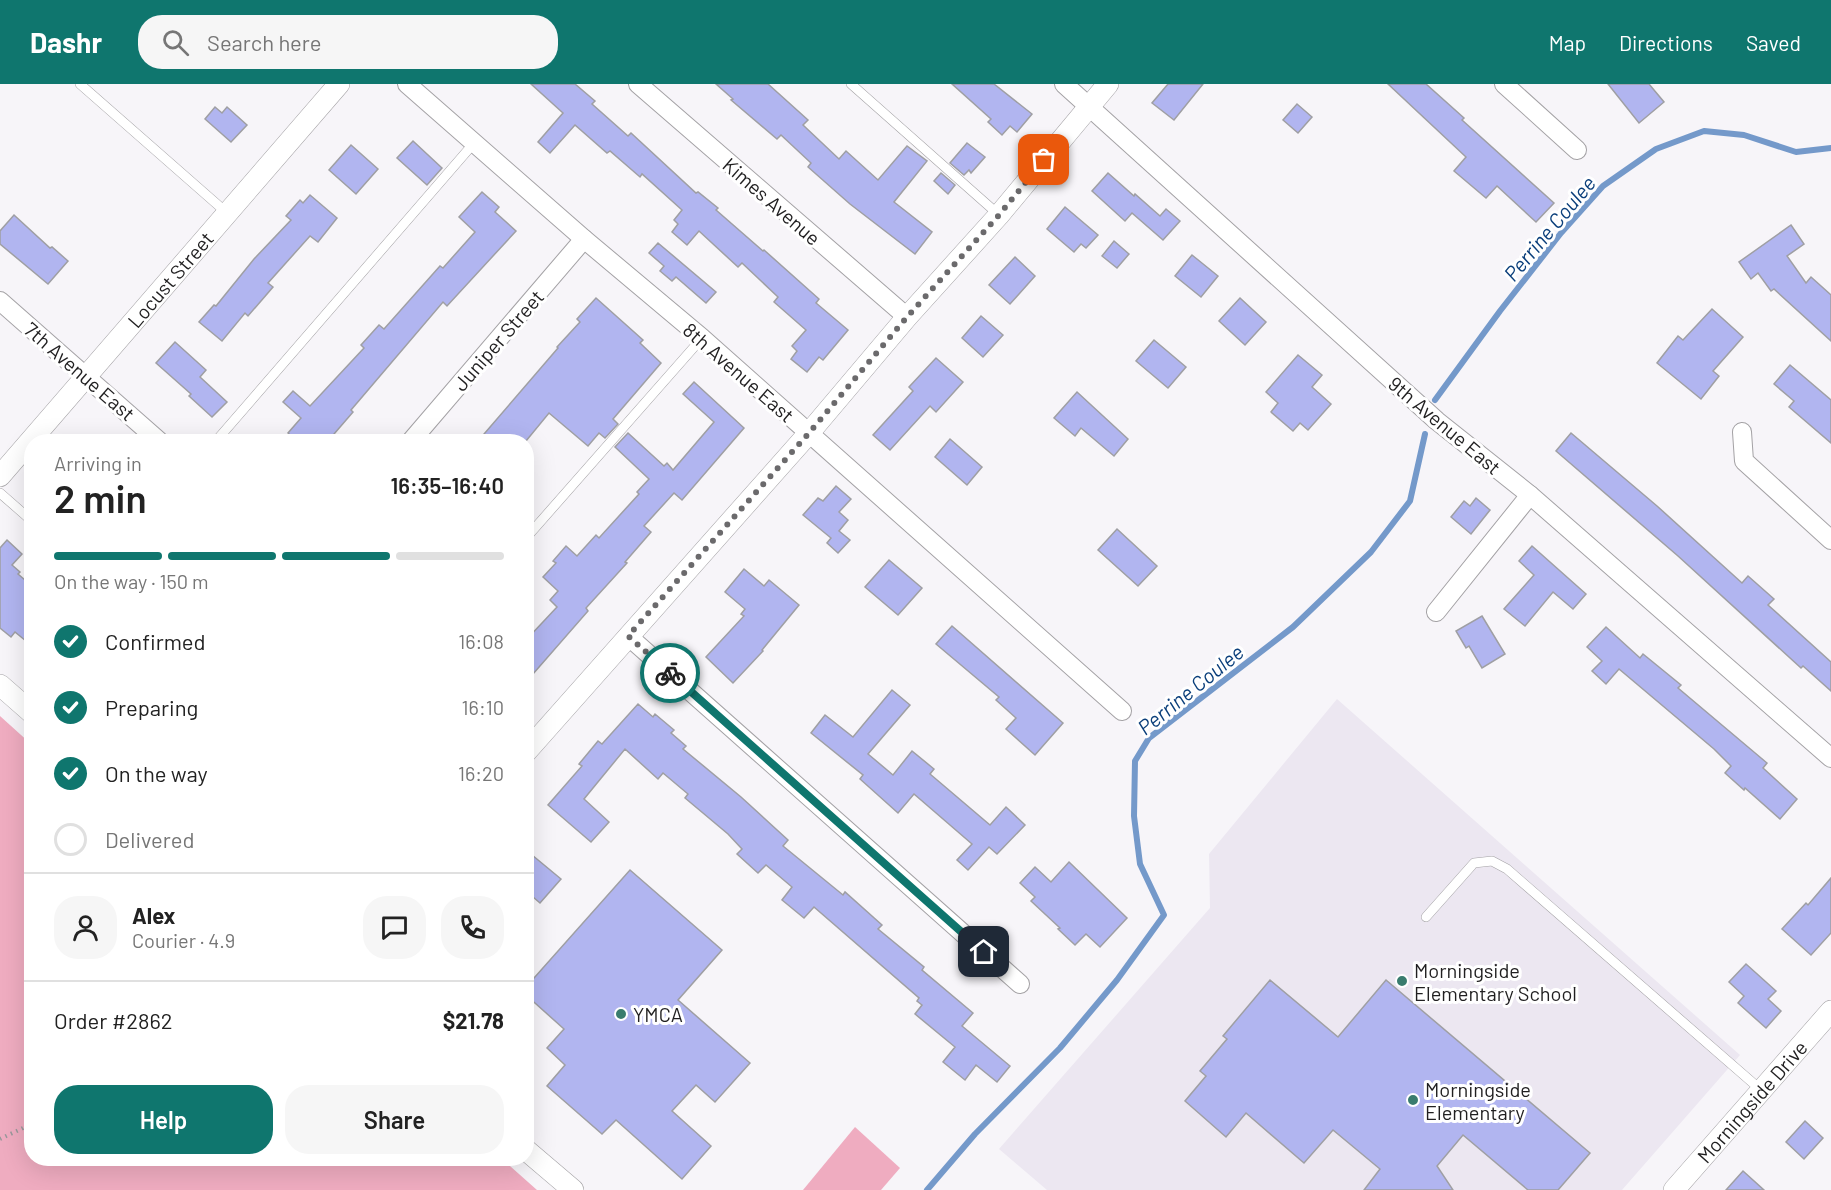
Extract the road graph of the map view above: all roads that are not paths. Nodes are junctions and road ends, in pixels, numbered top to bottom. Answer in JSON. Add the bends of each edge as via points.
{"nodes":[{"id":1,"x":80,"y":84,"type":"edge"},
{"id":2,"x":339,"y":84,"type":"edge"},
{"id":3,"x":407,"y":84,"type":"edge"},
{"id":4,"x":638,"y":84,"type":"edge"},
{"id":5,"x":851,"y":84,"type":"edge"},
{"id":6,"x":1064,"y":84,"type":"edge"},
{"id":7,"x":1108,"y":84,"type":"edge"},
{"id":8,"x":1504,"y":84,"type":"edge"},
{"id":9,"x":1089,"y":106,"type":"junction"},
{"id":10,"x":474,"y":143,"type":"junction"},
{"id":11,"x":1577,"y":150,"type":"dead end"},
{"id":12,"x":227,"y":213,"type":"junction"},
{"id":13,"x":999,"y":215,"type":"junction"},
{"id":14,"x":584,"y":239,"type":"junction"},
{"id":15,"x":0,"y":301,"type":"edge"},
{"id":16,"x":907,"y":317,"type":"junction"},
{"id":17,"x":702,"y":338,"type":"junction"},
{"id":18,"x":86,"y":375,"type":"junction"},
{"id":19,"x":1742,"y":432,"type":"dead end"},
{"id":20,"x":809,"y":433,"type":"junction"},
{"id":21,"x":36,"y":434,"type":"edge"},
{"id":22,"x":151,"y":434,"type":"edge"},
{"id":23,"x":222,"y":434,"type":"edge"},
{"id":24,"x":417,"y":434,"type":"edge"},
{"id":25,"x":24,"y":449,"type":"edge"},
{"id":26,"x":0,"y":477,"type":"edge"},
{"id":27,"x":0,"y":493,"type":"edge"},
{"id":28,"x":1530,"y":495,"type":"junction"},
{"id":29,"x":24,"y":514,"type":"edge"},
{"id":30,"x":534,"y":529,"type":"edge"},
{"id":31,"x":1831,"y":540,"type":"edge"},
{"id":32,"x":1436,"y":612,"type":"dead end"},
{"id":33,"x":628,"y":636,"type":"junction"},
{"id":34,"x":0,"y":685,"type":"edge"},
{"id":35,"x":24,"y":706,"type":"edge"},
{"id":36,"x":1122,"y":711,"type":"dead end"},
{"id":37,"x":534,"y":743,"type":"edge"},
{"id":38,"x":1831,"y":758,"type":"edge"},
{"id":39,"x":1426,"y":917,"type":"dead end"},
{"id":40,"x":1020,"y":984,"type":"dead end"},
{"id":41,"x":1831,"y":1011,"type":"edge"},
{"id":42,"x":1761,"y":1090,"type":"junction"},
{"id":43,"x":534,"y":1157,"type":"edge"},
{"id":44,"x":573,"y":1190,"type":"edge"},
{"id":45,"x":1674,"y":1190,"type":"edge"}],
"edges":[{"from":1,"to":12,"type":"lane"},
{"from":2,"to":12,"type":"street","name":"Locust Street"},
{"from":3,"to":10,"type":"street","name":"8th Avenue East"},
{"from":4,"to":16,"type":"street","name":"Kimes Avenue"},
{"from":5,"to":13,"type":"lane"},
{"from":6,"to":9,"type":"street","name":"9th Avenue East"},
{"from":7,"to":9,"type":"street"},
{"from":8,"to":11,"type":"street"},
{"from":9,"to":13,"type":"street"},
{"from":9,"to":28,"type":"street","name":"9th Avenue East","via":[[1437,421]]},
{"from":10,"to":14,"type":"street","name":"8th Avenue East"},
{"from":10,"to":23,"type":"lane"},
{"from":12,"to":18,"type":"street","name":"Locust Street"},
{"from":13,"to":16,"type":"street"},
{"from":14,"to":17,"type":"street","name":"8th Avenue East"},
{"from":14,"to":24,"type":"street","name":"Juniper Street"},
{"from":15,"to":18,"type":"street","name":"7th Avenue East"},
{"from":16,"to":20,"type":"street"},
{"from":17,"to":20,"type":"street","name":"8th Avenue East"},
{"from":17,"to":30,"type":"lane"},
{"from":18,"to":21,"type":"street","name":"Locust Street"},
{"from":18,"to":22,"type":"street","name":"7th Avenue East"},
{"from":19,"to":31,"type":"street","via":[[1744,461]]},
{"from":20,"to":33,"type":"street"},
{"from":20,"to":36,"type":"street","name":"8th Avenue East"},
{"from":25,"to":26,"type":"street","name":"Locust Street"},
{"from":27,"to":29,"type":"lane"},
{"from":28,"to":32,"type":"street"},
{"from":28,"to":38,"type":"street","name":"9th Avenue East"},
{"from":33,"to":37,"type":"street"},
{"from":33,"to":40,"type":"street"},
{"from":34,"to":35,"type":"street"},
{"from":39,"to":42,"type":"lane","via":[[1474,863],[1492,861],[1507,869]]},
{"from":41,"to":42,"type":"street","name":"Morningside Drive"},
{"from":42,"to":45,"type":"street","name":"Morningside Drive"},
{"from":43,"to":44,"type":"street"}]}
